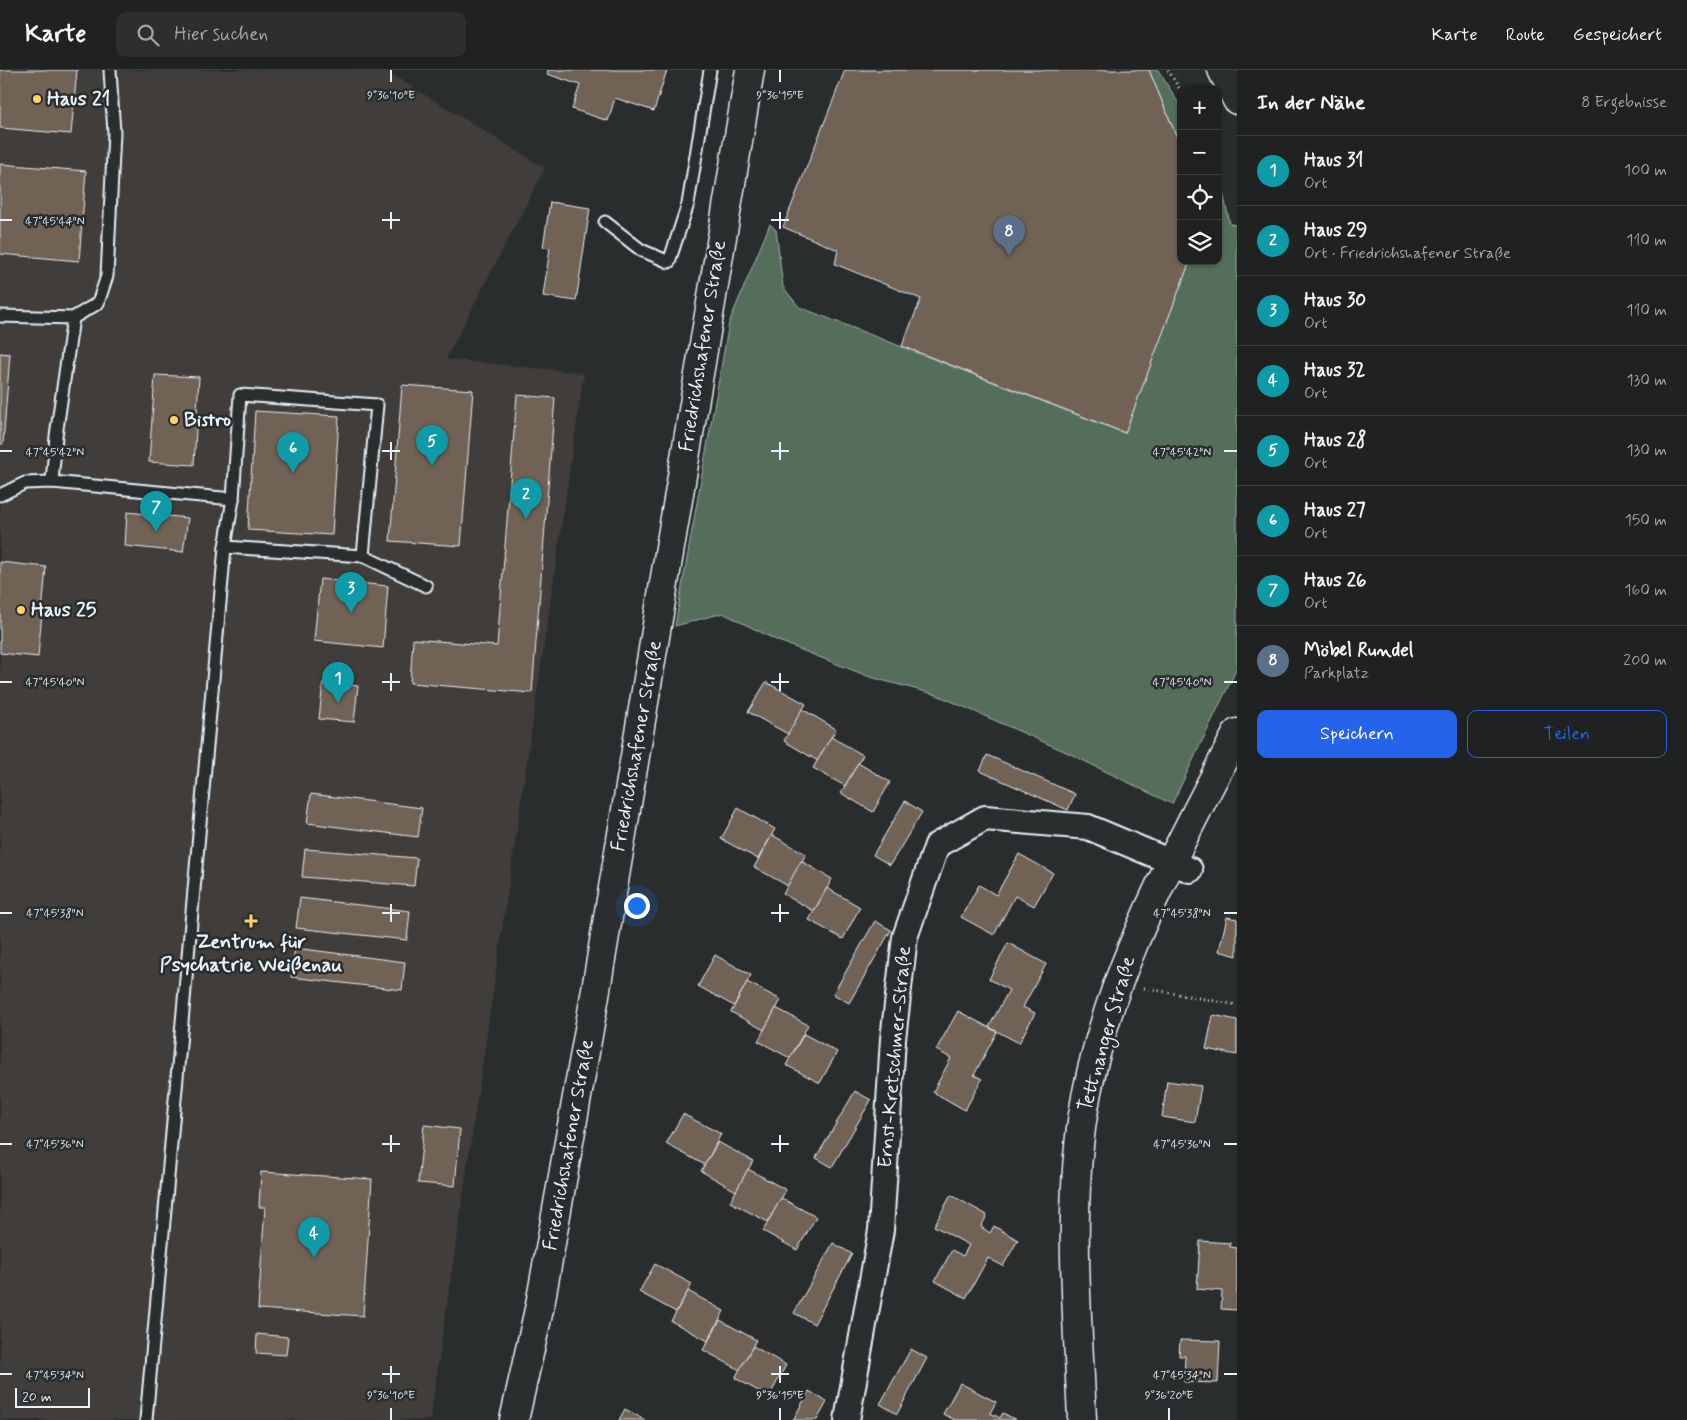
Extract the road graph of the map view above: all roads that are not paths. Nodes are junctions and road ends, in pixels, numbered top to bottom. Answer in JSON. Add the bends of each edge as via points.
{"nodes":[{"id":1,"x":110,"y":70,"type":"edge"},
{"id":2,"x":710,"y":70,"type":"edge"},
{"id":3,"x":750,"y":70,"type":"edge"},
{"id":4,"x":1222,"y":70,"type":"edge"},
{"id":5,"x":1237,"y":100,"type":"edge"},
{"id":6,"x":605,"y":222,"type":"dead end"},
{"id":7,"x":0,"y":316,"type":"edge"},
{"id":8,"x":73,"y":318,"type":"junction"},
{"id":9,"x":52,"y":482,"type":"junction"},
{"id":10,"x":0,"y":494,"type":"edge"},
{"id":11,"x":233,"y":499,"type":"junction"},
{"id":12,"x":225,"y":547,"type":"junction"},
{"id":13,"x":363,"y":556,"type":"junction"},
{"id":14,"x":426,"y":586,"type":"dead end"},
{"id":15,"x":1237,"y":733,"type":"edge"},
{"id":16,"x":1181,"y":866,"type":"junction"},
{"id":17,"x":146,"y":1420,"type":"edge"},
{"id":18,"x":514,"y":1420,"type":"edge"},
{"id":19,"x":847,"y":1420,"type":"edge"},
{"id":20,"x":1082,"y":1420,"type":"edge"}],
"edges":[{"from":1,"to":8,"type":"lane","via":[[114,133],[107,276],[98,303]]},
{"from":2,"to":6,"type":"lane","via":[[688,204],[668,262],[641,250]]},
{"from":3,"to":18,"type":"main road","name":"Friedrichshafener Straße","via":[[594,1006],[540,1305]]},
{"from":4,"to":5,"type":"main road"},
{"from":7,"to":8,"type":"lane"},
{"from":8,"to":9,"type":"lane"},
{"from":9,"to":10,"type":"lane","via":[[25,483]]},
{"from":9,"to":11,"type":"lane"},
{"from":11,"to":12,"type":"lane"},
{"from":11,"to":13,"type":"lane","via":[[240,394],[377,405]]},
{"from":12,"to":13,"type":"lane"},
{"from":12,"to":17,"type":"lane"},
{"from":13,"to":14,"type":"lane"},
{"from":15,"to":16,"type":"main road","name":"Tettnanger Straße"},
{"from":16,"to":19,"type":"street","name":"Ernst-Kretschmer-Straße","via":[[1088,827],[985,818],[937,845],[905,937],[893,1039],[882,1230]]},
{"from":16,"to":20,"type":"main road","name":"Tettnanger Straße","via":[[1141,923],[1116,986],[1088,1082],[1076,1185],[1075,1260]]}]}
